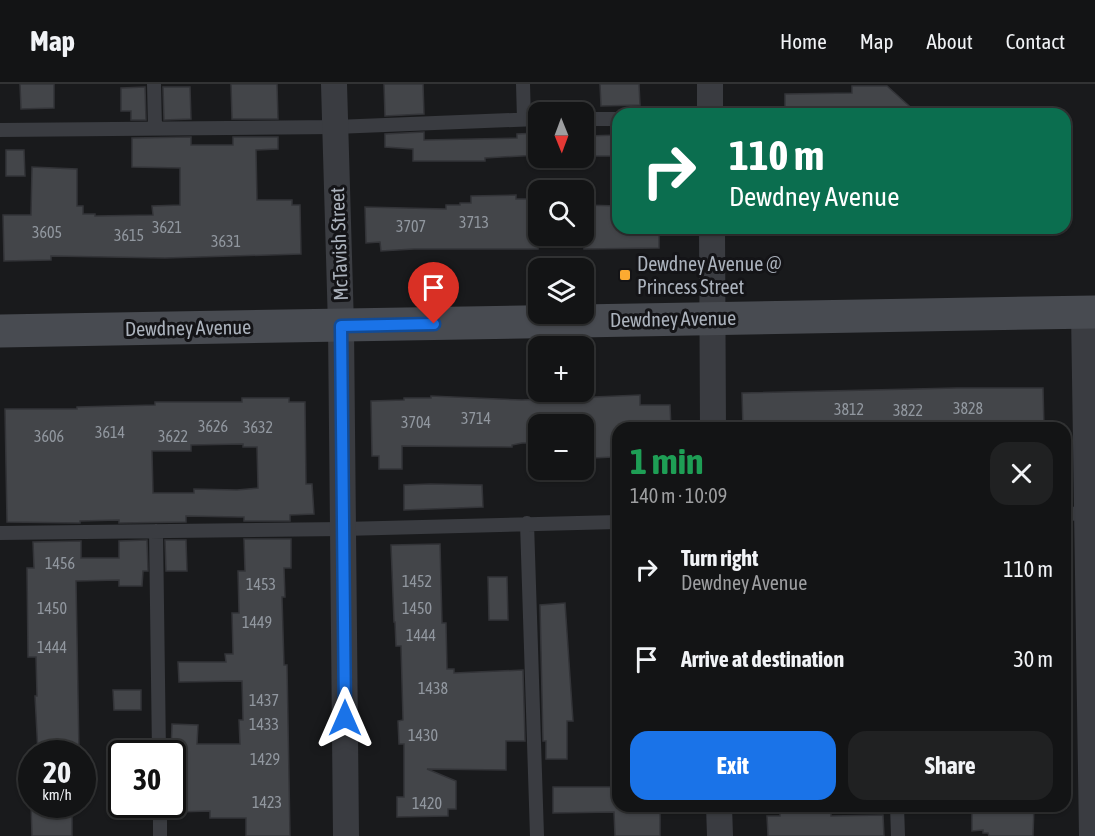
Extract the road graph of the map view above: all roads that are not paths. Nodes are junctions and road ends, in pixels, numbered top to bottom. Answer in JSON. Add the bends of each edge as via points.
{"nodes":[{"id":1,"x":154,"y":84,"type":"edge"},
{"id":2,"x":334,"y":84,"type":"edge"},
{"id":3,"x":523,"y":84,"type":"edge"},
{"id":4,"x":710,"y":84,"type":"edge"},
{"id":5,"x":710,"y":108,"type":"edge"},
{"id":6,"x":524,"y":119,"type":"junction"},
{"id":7,"x":528,"y":119,"type":"edge"},
{"id":8,"x":594,"y":119,"type":"edge"},
{"id":9,"x":612,"y":119,"type":"edge"},
{"id":10,"x":155,"y":127,"type":"junction"},
{"id":11,"x":335,"y":128,"type":"junction"},
{"id":12,"x":0,"y":130,"type":"edge"},
{"id":13,"x":712,"y":234,"type":"edge"},
{"id":14,"x":1089,"y":312,"type":"edge"},
{"id":15,"x":713,"y":319,"type":"junction"},
{"id":16,"x":341,"y":326,"type":"junction"},
{"id":17,"x":0,"y":332,"type":"edge"},
{"id":18,"x":713,"y":422,"type":"edge"},
{"id":19,"x":1082,"y":514,"type":"edge"},
{"id":20,"x":612,"y":522,"type":"edge"},
{"id":21,"x":527,"y":523,"type":"junction"},
{"id":22,"x":343,"y":529,"type":"junction"},
{"id":23,"x":156,"y":531,"type":"junction"},
{"id":24,"x":0,"y":533,"type":"edge"},
{"id":25,"x":159,"y":740,"type":"edge"},
{"id":26,"x":719,"y":812,"type":"edge"},
{"id":27,"x":897,"y":812,"type":"edge"},
{"id":28,"x":160,"y":818,"type":"edge"},
{"id":29,"x":160,"y":836,"type":"edge"},
{"id":30,"x":346,"y":836,"type":"edge"},
{"id":31,"x":537,"y":836,"type":"edge"},
{"id":32,"x":720,"y":836,"type":"edge"},
{"id":33,"x":898,"y":836,"type":"edge"},
{"id":34,"x":1092,"y":836,"type":"edge"}],
"edges":[{"from":1,"to":10,"type":"lane"},
{"from":2,"to":11,"type":"street","name":"McTavish Street"},
{"from":3,"to":6,"type":"lane"},
{"from":4,"to":5,"type":"street"},
{"from":6,"to":7,"type":"lane"},
{"from":6,"to":11,"type":"lane"},
{"from":8,"to":9,"type":"lane"},
{"from":10,"to":11,"type":"lane"},
{"from":10,"to":12,"type":"lane"},
{"from":11,"to":16,"type":"street","name":"McTavish Street"},
{"from":13,"to":15,"type":"street"},
{"from":14,"to":15,"type":"main road","name":"Dewdney Avenue"},
{"from":14,"to":19,"type":"street"},
{"from":15,"to":16,"type":"main road","name":"Dewdney Avenue"},
{"from":15,"to":18,"type":"street"},
{"from":16,"to":17,"type":"main road","name":"Dewdney Avenue"},
{"from":16,"to":22,"type":"street","name":"McTavish Street"},
{"from":19,"to":34,"type":"street"},
{"from":20,"to":21,"type":"lane"},
{"from":21,"to":22,"type":"lane"},
{"from":21,"to":31,"type":"lane"},
{"from":22,"to":23,"type":"lane"},
{"from":22,"to":30,"type":"street","name":"McTavish Street"},
{"from":23,"to":24,"type":"lane"},
{"from":23,"to":25,"type":"lane"},
{"from":26,"to":32,"type":"street"},
{"from":27,"to":33,"type":"lane"},
{"from":28,"to":29,"type":"lane"}]}
